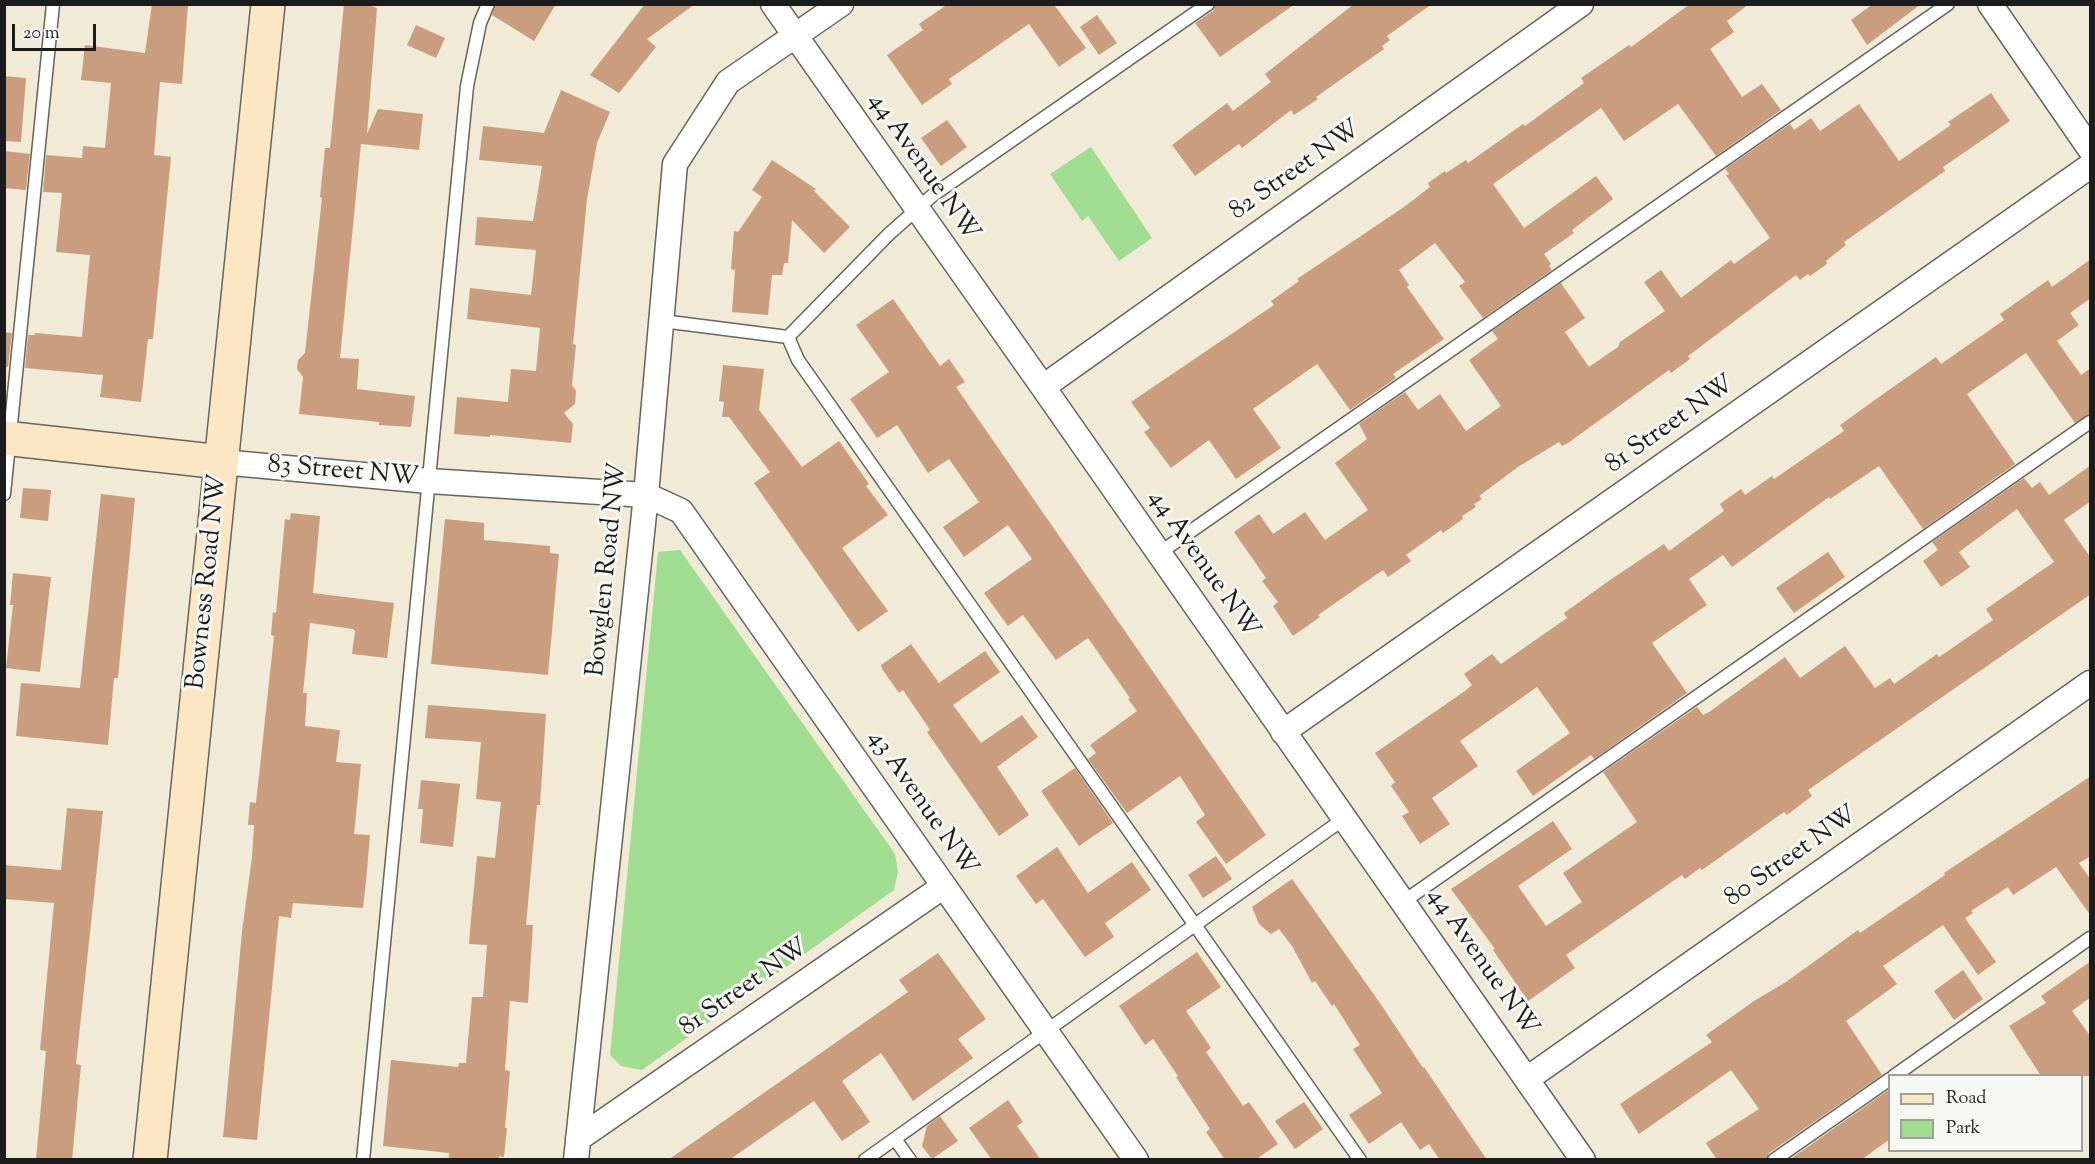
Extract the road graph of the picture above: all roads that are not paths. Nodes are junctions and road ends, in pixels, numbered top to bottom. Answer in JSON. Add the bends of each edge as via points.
{"nodes":[{"id":1,"x":53,"y":4,"type":"edge"},
{"id":2,"x":268,"y":4,"type":"edge"},
{"id":3,"x":488,"y":4,"type":"edge"},
{"id":4,"x":773,"y":4,"type":"edge"},
{"id":5,"x":841,"y":4,"type":"edge"},
{"id":6,"x":1208,"y":4,"type":"edge"},
{"id":7,"x":1581,"y":4,"type":"edge"},
{"id":8,"x":1948,"y":4,"type":"edge"},
{"id":9,"x":1990,"y":4,"type":"edge"},
{"id":10,"x":796,"y":36,"type":"junction"},
{"id":11,"x":2091,"y":149,"type":"edge"},
{"id":12,"x":2091,"y":166,"type":"edge"},
{"id":13,"x":916,"y":210,"type":"junction"},
{"id":14,"x":662,"y":321,"type":"junction"},
{"id":15,"x":788,"y":337,"type":"junction"},
{"id":16,"x":1043,"y":387,"type":"junction"},
{"id":17,"x":2091,"y":422,"type":"edge"},
{"id":18,"x":7,"y":439,"type":"edge"},
{"id":19,"x":221,"y":462,"type":"junction"},
{"id":20,"x":429,"y":481,"type":"junction"},
{"id":21,"x":4,"y":495,"type":"edge"},
{"id":22,"x":646,"y":495,"type":"junction"},
{"id":23,"x":1158,"y":554,"type":"junction"},
{"id":24,"x":2091,"y":683,"type":"edge"},
{"id":25,"x":1283,"y":732,"type":"junction"},
{"id":26,"x":1345,"y":819,"type":"junction"},
{"id":27,"x":944,"y":886,"type":"junction"},
{"id":28,"x":1403,"y":902,"type":"junction"},
{"id":29,"x":1197,"y":925,"type":"junction"},
{"id":30,"x":2091,"y":938,"type":"edge"},
{"id":31,"x":1046,"y":1030,"type":"junction"},
{"id":32,"x":1897,"y":1074,"type":"edge"},
{"id":33,"x":1527,"y":1079,"type":"junction"},
{"id":34,"x":1888,"y":1079,"type":"edge"},
{"id":35,"x":895,"y":1139,"type":"junction"},
{"id":36,"x":577,"y":1149,"type":"edge"},
{"id":37,"x":150,"y":1160,"type":"edge"},
{"id":38,"x":363,"y":1160,"type":"edge"},
{"id":39,"x":865,"y":1160,"type":"edge"},
{"id":40,"x":910,"y":1160,"type":"edge"},
{"id":41,"x":1137,"y":1160,"type":"edge"},
{"id":42,"x":1360,"y":1160,"type":"edge"},
{"id":43,"x":1583,"y":1160,"type":"edge"},
{"id":44,"x":1774,"y":1160,"type":"edge"}],
"edges":[{"from":1,"to":18,"type":"lane"},
{"from":2,"to":19,"type":"street","name":"Bowness Road NW"},
{"from":3,"to":20,"type":"lane","via":[[480,23],[467,86]]},
{"from":4,"to":10,"type":"street","name":"44 Avenue NW"},
{"from":5,"to":10,"type":"street"},
{"from":6,"to":13,"type":"lane"},
{"from":7,"to":16,"type":"street","name":"82 Street NW"},
{"from":8,"to":23,"type":"lane"},
{"from":9,"to":11,"type":"street"},
{"from":10,"to":13,"type":"street","name":"44 Avenue NW"},
{"from":10,"to":14,"type":"street","name":"Bowglen Road NW","via":[[728,82],[675,164]]},
{"from":12,"to":25,"type":"street","name":"81 Street NW"},
{"from":13,"to":15,"type":"lane"},
{"from":13,"to":16,"type":"street","name":"44 Avenue NW"},
{"from":14,"to":15,"type":"lane"},
{"from":14,"to":22,"type":"street","name":"Bowglen Road NW"},
{"from":15,"to":29,"type":"lane","via":[[798,360]]},
{"from":16,"to":23,"type":"street","name":"44 Avenue NW"},
{"from":17,"to":28,"type":"lane"},
{"from":18,"to":19,"type":"street","name":"83 Street NW"},
{"from":18,"to":21,"type":"lane"},
{"from":19,"to":20,"type":"street","name":"83 Street NW"},
{"from":19,"to":37,"type":"street","name":"Bowness Road NW"},
{"from":20,"to":22,"type":"street","name":"83 Street NW"},
{"from":20,"to":38,"type":"lane"},
{"from":22,"to":27,"type":"street","name":"43 Avenue NW","via":[[681,511]]},
{"from":22,"to":36,"type":"street","name":"Bowglen Road NW"},
{"from":23,"to":25,"type":"street","name":"44 Avenue NW"},
{"from":24,"to":33,"type":"street","name":"80 Street NW"},
{"from":25,"to":26,"type":"street","name":"44 Avenue NW"},
{"from":26,"to":28,"type":"street","name":"44 Avenue NW"},
{"from":26,"to":29,"type":"lane"},
{"from":27,"to":31,"type":"street","name":"43 Avenue NW"},
{"from":27,"to":36,"type":"street","name":"81 Street NW"},
{"from":28,"to":33,"type":"street","name":"44 Avenue NW"},
{"from":29,"to":31,"type":"lane"},
{"from":29,"to":42,"type":"lane"},
{"from":30,"to":32,"type":"lane"},
{"from":31,"to":35,"type":"lane"},
{"from":31,"to":41,"type":"street","name":"43 Avenue NW"},
{"from":33,"to":43,"type":"street","name":"44 Avenue NW"},
{"from":34,"to":44,"type":"lane"},
{"from":35,"to":39,"type":"lane"},
{"from":35,"to":40,"type":"lane"}]}
